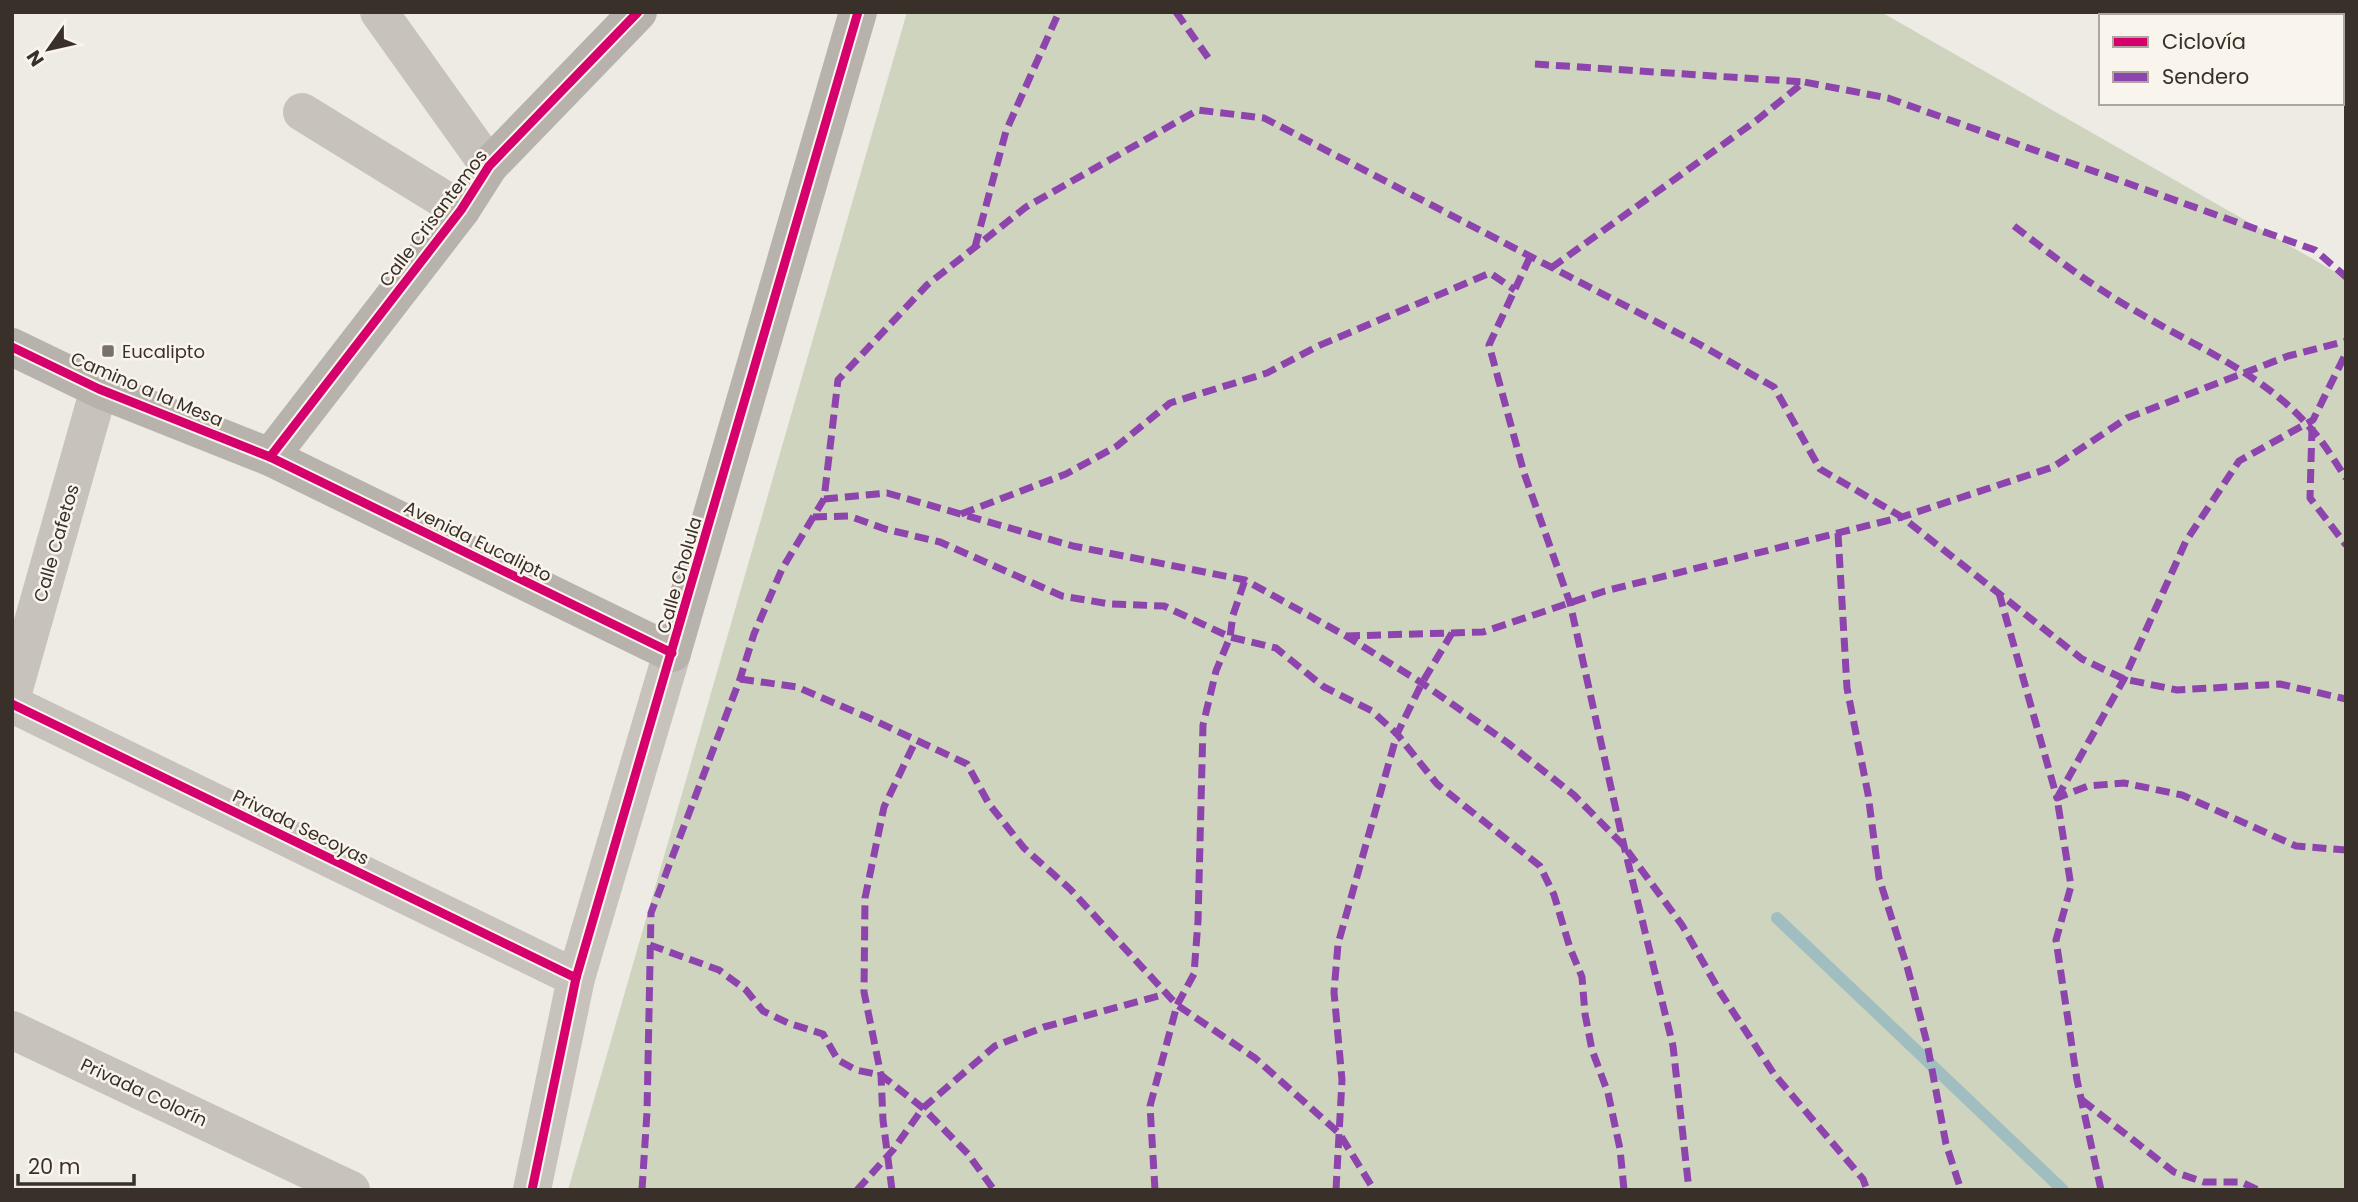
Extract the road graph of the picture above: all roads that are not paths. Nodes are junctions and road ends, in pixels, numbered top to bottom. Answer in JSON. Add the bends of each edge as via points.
{"nodes":[{"id":1,"x":379,"y":12,"type":"edge"},
{"id":2,"x":638,"y":12,"type":"edge"},
{"id":3,"x":859,"y":12,"type":"edge"},
{"id":4,"x":302,"y":112,"type":"dead end"},
{"id":5,"x":489,"y":166,"type":"junction"},
{"id":6,"x":461,"y":210,"type":"junction"},
{"id":7,"x":12,"y":347,"type":"edge"},
{"id":8,"x":99,"y":389,"type":"junction"},
{"id":9,"x":270,"y":457,"type":"junction"},
{"id":10,"x":672,"y":653,"type":"junction"},
{"id":11,"x":12,"y":696,"type":"edge"},
{"id":12,"x":12,"y":704,"type":"edge"},
{"id":13,"x":576,"y":978,"type":"junction"},
{"id":14,"x":12,"y":1030,"type":"edge"},
{"id":15,"x":351,"y":1190,"type":"edge"},
{"id":16,"x":532,"y":1190,"type":"edge"}],
"edges":[{"from":1,"to":5,"type":"street"},
{"from":2,"to":5,"type":"street","name":"Calle Crisantemos"},
{"from":3,"to":10,"type":"street","name":"Calle Cholula"},
{"from":4,"to":6,"type":"street"},
{"from":5,"to":6,"type":"street","name":"Calle Crisantemos"},
{"from":6,"to":9,"type":"street","name":"Calle Crisantemos"},
{"from":7,"to":8,"type":"street","name":"Camino a la Mesa"},
{"from":8,"to":9,"type":"street","name":"Camino a la Mesa"},
{"from":8,"to":11,"type":"street","name":"Calle Cafetos"},
{"from":9,"to":10,"type":"street","name":"Avenida Eucalipto"},
{"from":10,"to":13,"type":"street","name":"Calle Cholula"},
{"from":12,"to":13,"type":"street","name":"Privada Secoyas"},
{"from":13,"to":16,"type":"street","name":"Calle Cholula"},
{"from":14,"to":15,"type":"street","name":"Privada Colorín"}]}
